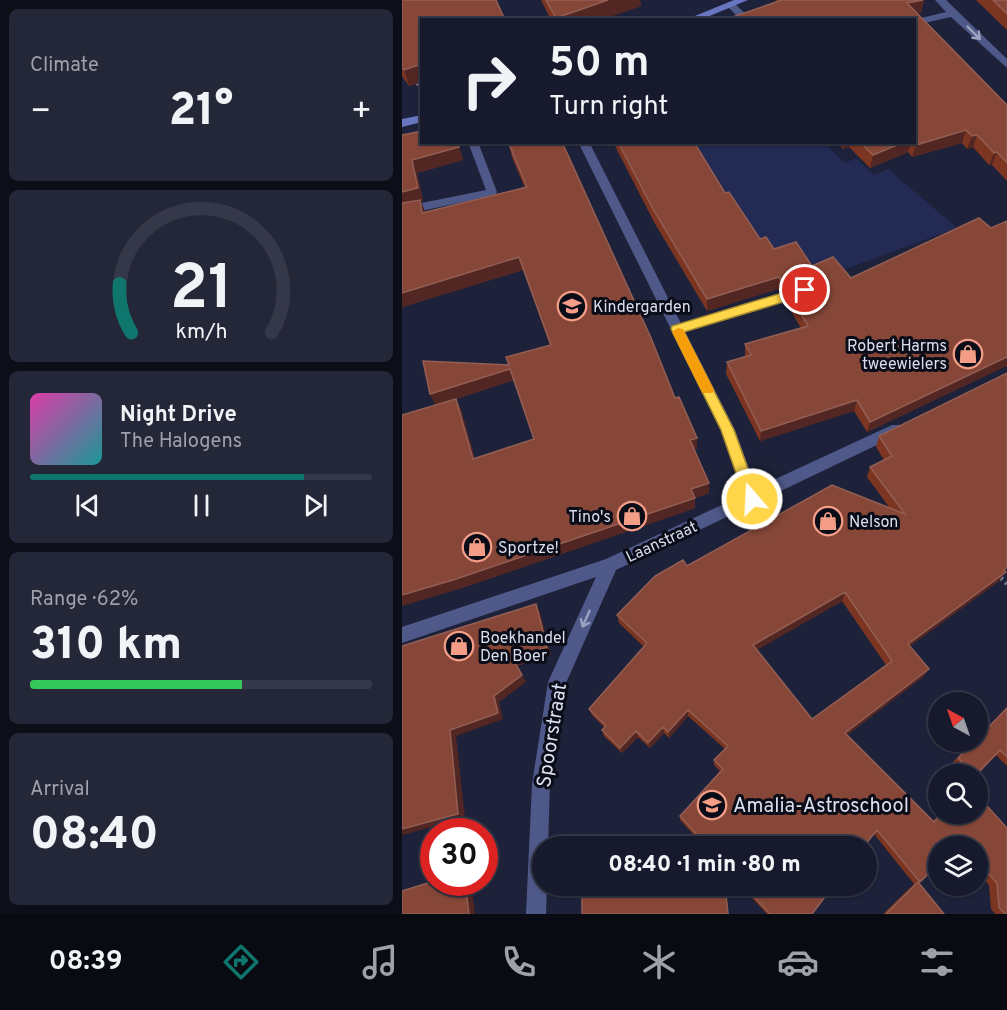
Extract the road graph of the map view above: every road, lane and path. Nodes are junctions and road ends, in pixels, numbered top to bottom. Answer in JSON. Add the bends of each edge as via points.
{"nodes":[{"id":1,"x":743,"y":0,"type":"edge"},
{"id":2,"x":940,"y":0,"type":"edge"},
{"id":3,"x":731,"y":5,"type":"junction"},
{"id":4,"x":954,"y":13,"type":"junction"},
{"id":5,"x":695,"y":18,"type":"edge"},
{"id":6,"x":745,"y":18,"type":"edge"},
{"id":7,"x":916,"y":22,"type":"edge"},
{"id":8,"x":1007,"y":65,"type":"edge"},
{"id":9,"x":417,"y":83,"type":"edge"},
{"id":10,"x":420,"y":87,"type":"edge"},
{"id":11,"x":420,"y":118,"type":"edge"},
{"id":12,"x":402,"y":123,"type":"edge"},
{"id":13,"x":474,"y":144,"type":"edge"},
{"id":14,"x":584,"y":144,"type":"edge"},
{"id":15,"x":402,"y":211,"type":"edge"},
{"id":16,"x":805,"y":290,"type":"edge"},
{"id":17,"x":677,"y":329,"type":"junction"},
{"id":18,"x":908,"y":424,"type":"edge"},
{"id":19,"x":752,"y":499,"type":"junction"},
{"id":20,"x":610,"y":565,"type":"junction"},
{"id":21,"x":998,"y":574,"type":"edge"},
{"id":22,"x":1007,"y":584,"type":"edge"},
{"id":23,"x":402,"y":635,"type":"edge"},
{"id":24,"x":536,"y":914,"type":"edge"}],
"edges":[{"from":1,"to":3,"type":"street"},
{"from":2,"to":4,"type":"street"},
{"from":3,"to":5,"type":"street"},
{"from":3,"to":6,"type":"street"},
{"from":4,"to":7,"type":"street"},
{"from":4,"to":8,"type":"street","one_way":true},
{"from":9,"to":10,"type":"path"},
{"from":11,"to":12,"type":"street"},
{"from":13,"to":15,"type":"lane","via":[[492,192]]},
{"from":14,"to":17,"type":"street"},
{"from":16,"to":17,"type":"lane"},
{"from":17,"to":19,"type":"street","via":[[728,430]]},
{"from":18,"to":19,"type":"street","name":"Laanstraat"},
{"from":19,"to":20,"type":"street","name":"Laanstraat"},
{"from":20,"to":23,"type":"street","name":"Laanstraat"},
{"from":20,"to":24,"type":"street","name":"Spoorstraat","one_way":true,"via":[[557,682],[541,784]]},
{"from":21,"to":22,"type":"path"}]}
